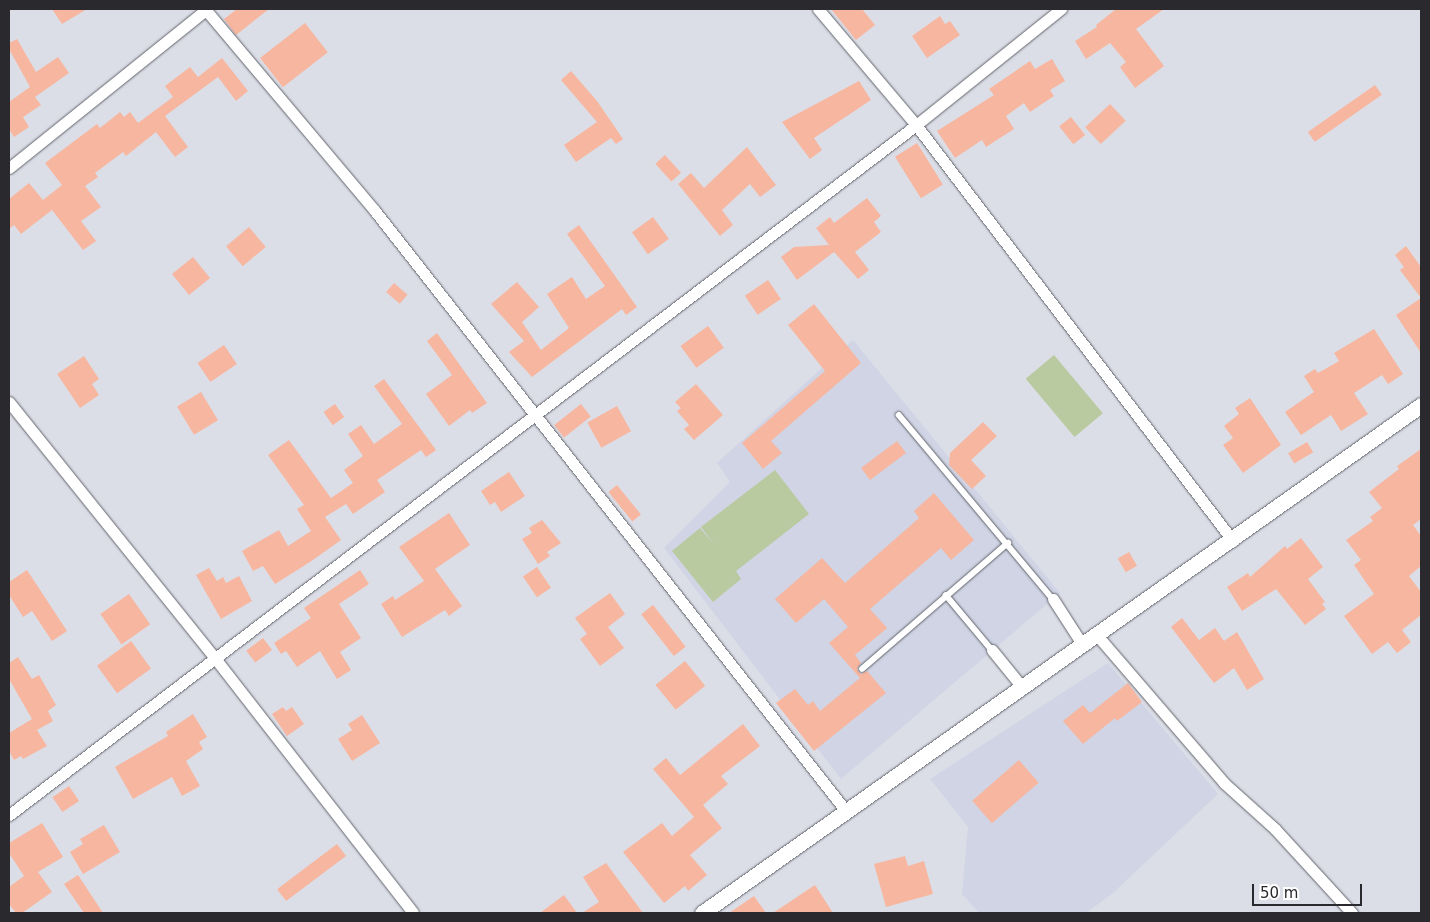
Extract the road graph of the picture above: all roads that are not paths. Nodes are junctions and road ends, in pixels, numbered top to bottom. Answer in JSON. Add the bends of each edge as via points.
{"nodes":[{"id":1,"x":206,"y":9,"type":"edge"},
{"id":2,"x":818,"y":9,"type":"edge"},
{"id":3,"x":1062,"y":9,"type":"edge"},
{"id":4,"x":916,"y":125,"type":"junction"},
{"id":5,"x":9,"y":168,"type":"edge"},
{"id":6,"x":9,"y":402,"type":"edge"},
{"id":7,"x":1421,"y":405,"type":"edge"},
{"id":8,"x":899,"y":414,"type":"dead end"},
{"id":9,"x":534,"y":416,"type":"junction"},
{"id":10,"x":1233,"y":541,"type":"junction"},
{"id":11,"x":1008,"y":543,"type":"junction"},
{"id":12,"x":946,"y":596,"type":"junction"},
{"id":13,"x":1053,"y":599,"type":"joint"},
{"id":14,"x":1096,"y":634,"type":"junction"},
{"id":15,"x":1082,"y":644,"type":"junction"},
{"id":16,"x":992,"y":650,"type":"joint"},
{"id":17,"x":214,"y":657,"type":"junction"},
{"id":18,"x":862,"y":669,"type":"dead end"},
{"id":19,"x":1022,"y":687,"type":"junction"},
{"id":20,"x":846,"y":811,"type":"junction"},
{"id":21,"x":9,"y":815,"type":"edge"},
{"id":22,"x":413,"y":913,"type":"edge"},
{"id":23,"x":702,"y":913,"type":"edge"},
{"id":24,"x":1352,"y":913,"type":"edge"}],
"edges":[{"from":1,"to":5,"type":"street"},
{"from":1,"to":9,"type":"street","via":[[375,211]]},
{"from":2,"to":4,"type":"street"},
{"from":3,"to":4,"type":"street"},
{"from":4,"to":9,"type":"street"},
{"from":4,"to":10,"type":"street"},
{"from":6,"to":17,"type":"street"},
{"from":7,"to":10,"type":"street"},
{"from":8,"to":11,"type":"lane"},
{"from":9,"to":17,"type":"street"},
{"from":9,"to":20,"type":"street"},
{"from":10,"to":14,"type":"street"},
{"from":11,"to":12,"type":"lane"},
{"from":11,"to":13,"type":"lane"},
{"from":12,"to":16,"type":"lane"},
{"from":12,"to":18,"type":"lane"},
{"from":13,"to":15,"type":"street"},
{"from":14,"to":15,"type":"street"},
{"from":14,"to":24,"type":"street","via":[[1224,782],[1275,829]]},
{"from":15,"to":19,"type":"street"},
{"from":16,"to":19,"type":"street"},
{"from":17,"to":21,"type":"street"},
{"from":17,"to":22,"type":"street"},
{"from":19,"to":20,"type":"street"},
{"from":20,"to":23,"type":"street"}]}
